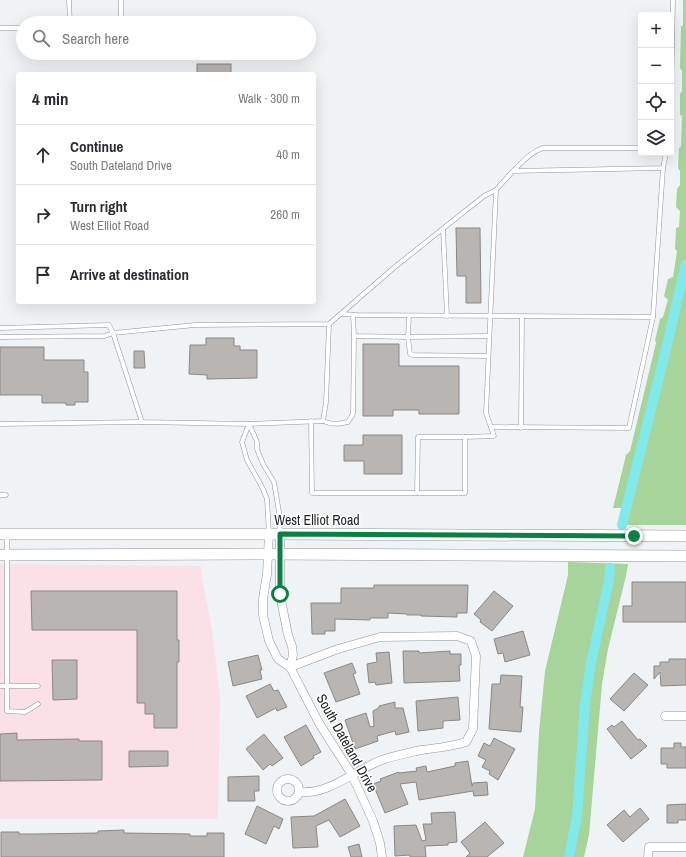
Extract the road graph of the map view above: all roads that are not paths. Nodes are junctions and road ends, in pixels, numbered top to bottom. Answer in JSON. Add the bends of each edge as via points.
{"nodes":[{"id":1,"x":69,"y":0,"type":"edge"},
{"id":2,"x":121,"y":0,"type":"edge"},
{"id":3,"x":673,"y":0,"type":"edge"},
{"id":4,"x":70,"y":16,"type":"edge"},
{"id":5,"x":120,"y":16,"type":"edge"},
{"id":6,"x":0,"y":28,"type":"edge"},
{"id":7,"x":16,"y":28,"type":"edge"},
{"id":8,"x":671,"y":84,"type":"edge"},
{"id":9,"x":638,"y":148,"type":"edge"},
{"id":10,"x":665,"y":156,"type":"edge"},
{"id":11,"x":663,"y":168,"type":"junction"},
{"id":12,"x":513,"y":171,"type":"junction"},
{"id":13,"x":496,"y":190,"type":"junction"},
{"id":14,"x":443,"y":229,"type":"junction"},
{"id":15,"x":342,"y":314,"type":"junction"},
{"id":16,"x":352,"y":315,"type":"junction"},
{"id":17,"x":409,"y":316,"type":"junction"},
{"id":18,"x":447,"y":316,"type":"junction"},
{"id":19,"x":490,"y":317,"type":"junction"},
{"id":20,"x":522,"y":317,"type":"junction"},
{"id":21,"x":652,"y":317,"type":"junction"},
{"id":22,"x":330,"y":324,"type":"junction"},
{"id":23,"x":0,"y":328,"type":"edge"},
{"id":24,"x":113,"y":333,"type":"junction"},
{"id":25,"x":354,"y":336,"type":"junction"},
{"id":26,"x":489,"y":336,"type":"junction"},
{"id":27,"x":0,"y":337,"type":"edge"},
{"id":28,"x":408,"y":337,"type":"junction"},
{"id":29,"x":488,"y":356,"type":"junction"},
{"id":30,"x":311,"y":421,"type":"junction"},
{"id":31,"x":323,"y":421,"type":"junction"},
{"id":32,"x":142,"y":422,"type":"junction"},
{"id":33,"x":0,"y":424,"type":"edge"},
{"id":34,"x":249,"y":424,"type":"junction"},
{"id":35,"x":491,"y":427,"type":"junction"},
{"id":36,"x":521,"y":428,"type":"junction"},
{"id":37,"x":465,"y":437,"type":"junction"},
{"id":38,"x":417,"y":493,"type":"junction"},
{"id":39,"x":0,"y":495,"type":"edge"},
{"id":40,"x":6,"y":495,"type":"dead end"},
{"id":41,"x":4,"y":534,"type":"edge"},
{"id":42,"x":274,"y":534,"type":"junction"},
{"id":43,"x":686,"y":536,"type":"edge"},
{"id":44,"x":267,"y":554,"type":"junction"},
{"id":45,"x":279,"y":554,"type":"junction"},
{"id":46,"x":4,"y":555,"type":"edge"},
{"id":47,"x":686,"y":556,"type":"edge"},
{"id":48,"x":290,"y":667,"type":"junction"},
{"id":49,"x":0,"y":686,"type":"edge"},
{"id":50,"x":7,"y":686,"type":"junction"},
{"id":51,"x":38,"y":686,"type":"dead end"},
{"id":52,"x":38,"y":704,"type":"dead end"},
{"id":53,"x":665,"y":716,"type":"dead end"},
{"id":54,"x":686,"y":716,"type":"edge"},
{"id":55,"x":352,"y":775,"type":"junction"},
{"id":56,"x":299,"y":792,"type":"dead end"},
{"id":57,"x":686,"y":847,"type":"edge"},
{"id":58,"x":382,"y":857,"type":"edge"},
{"id":59,"x":648,"y":857,"type":"edge"}],
"edges":[{"from":1,"to":4,"type":"lane"},
{"from":2,"to":5,"type":"lane"},
{"from":3,"to":8,"type":"lane"},
{"from":6,"to":7,"type":"lane"},
{"from":9,"to":12,"type":"lane","via":[[543,148],[535,150]]},
{"from":10,"to":11,"type":"lane"},
{"from":11,"to":12,"type":"lane"},
{"from":11,"to":21,"type":"lane"},
{"from":12,"to":13,"type":"lane"},
{"from":13,"to":14,"type":"lane","via":[[484,196]]},
{"from":13,"to":19,"type":"lane"},
{"from":14,"to":15,"type":"lane"},
{"from":14,"to":18,"type":"lane"},
{"from":15,"to":16,"type":"lane"},
{"from":15,"to":22,"type":"lane"},
{"from":16,"to":17,"type":"lane"},
{"from":16,"to":25,"type":"lane"},
{"from":17,"to":18,"type":"lane"},
{"from":17,"to":28,"type":"lane"},
{"from":18,"to":19,"type":"lane"},
{"from":19,"to":20,"type":"lane"},
{"from":19,"to":26,"type":"lane"},
{"from":20,"to":21,"type":"lane"},
{"from":20,"to":36,"type":"lane"},
{"from":21,"to":36,"type":"lane","via":[[629,428]]},
{"from":22,"to":24,"type":"lane","via":[[195,325]]},
{"from":22,"to":31,"type":"lane"},
{"from":23,"to":24,"type":"lane","via":[[108,325]]},
{"from":24,"to":27,"type":"lane","via":[[105,336]]},
{"from":24,"to":32,"type":"lane"},
{"from":25,"to":28,"type":"lane"},
{"from":25,"to":31,"type":"lane","via":[[352,418],[341,424]]},
{"from":26,"to":28,"type":"lane"},
{"from":26,"to":29,"type":"lane"},
{"from":28,"to":29,"type":"lane","via":[[408,351],[413,355]]},
{"from":29,"to":35,"type":"lane","via":[[486,413]]},
{"from":30,"to":31,"type":"lane"},
{"from":30,"to":34,"type":"lane"},
{"from":30,"to":38,"type":"lane","via":[[312,493]]},
{"from":32,"to":33,"type":"lane"},
{"from":32,"to":34,"type":"lane"},
{"from":34,"to":42,"type":"lane","via":[[263,464],[274,482],[279,512]]},
{"from":34,"to":42,"type":"lane","via":[[242,442],[247,460],[263,489]]},
{"from":35,"to":36,"type":"lane"},
{"from":35,"to":37,"type":"lane","via":[[494,436]]},
{"from":37,"to":38,"type":"lane","via":[[464,493]]},
{"from":37,"to":38,"type":"lane","via":[[418,437]]},
{"from":39,"to":40,"type":"lane"},
{"from":41,"to":42,"type":"main road","name":"West Elliot Road"},
{"from":41,"to":46,"type":"lane"},
{"from":42,"to":43,"type":"main road","name":"West Elliot Road"},
{"from":42,"to":44,"type":"street","name":"South Dateland Drive"},
{"from":42,"to":45,"type":"street"},
{"from":44,"to":45,"type":"main road"},
{"from":44,"to":46,"type":"main road"},
{"from":44,"to":48,"type":"street","name":"South Dateland Drive","via":[[263,599],[265,627],[278,659]]},
{"from":45,"to":47,"type":"main road"},
{"from":45,"to":48,"type":"street","via":[[280,594],[293,655]]},
{"from":46,"to":50,"type":"lane"},
{"from":48,"to":55,"type":"street","name":"South Dateland Drive"},
{"from":48,"to":55,"type":"street","via":[[380,637],[457,636],[472,641],[476,656],[473,730],[466,742],[381,760]]},
{"from":49,"to":50,"type":"lane"},
{"from":50,"to":51,"type":"lane"},
{"from":50,"to":52,"type":"lane","via":[[7,711],[25,712]]},
{"from":53,"to":54,"type":"street"},
{"from":55,"to":56,"type":"street","via":[[325,789],[310,793]]},
{"from":55,"to":58,"type":"street","name":"South Dateland Drive","via":[[373,821]]},
{"from":57,"to":59,"type":"street","via":[[649,847]]}]}
